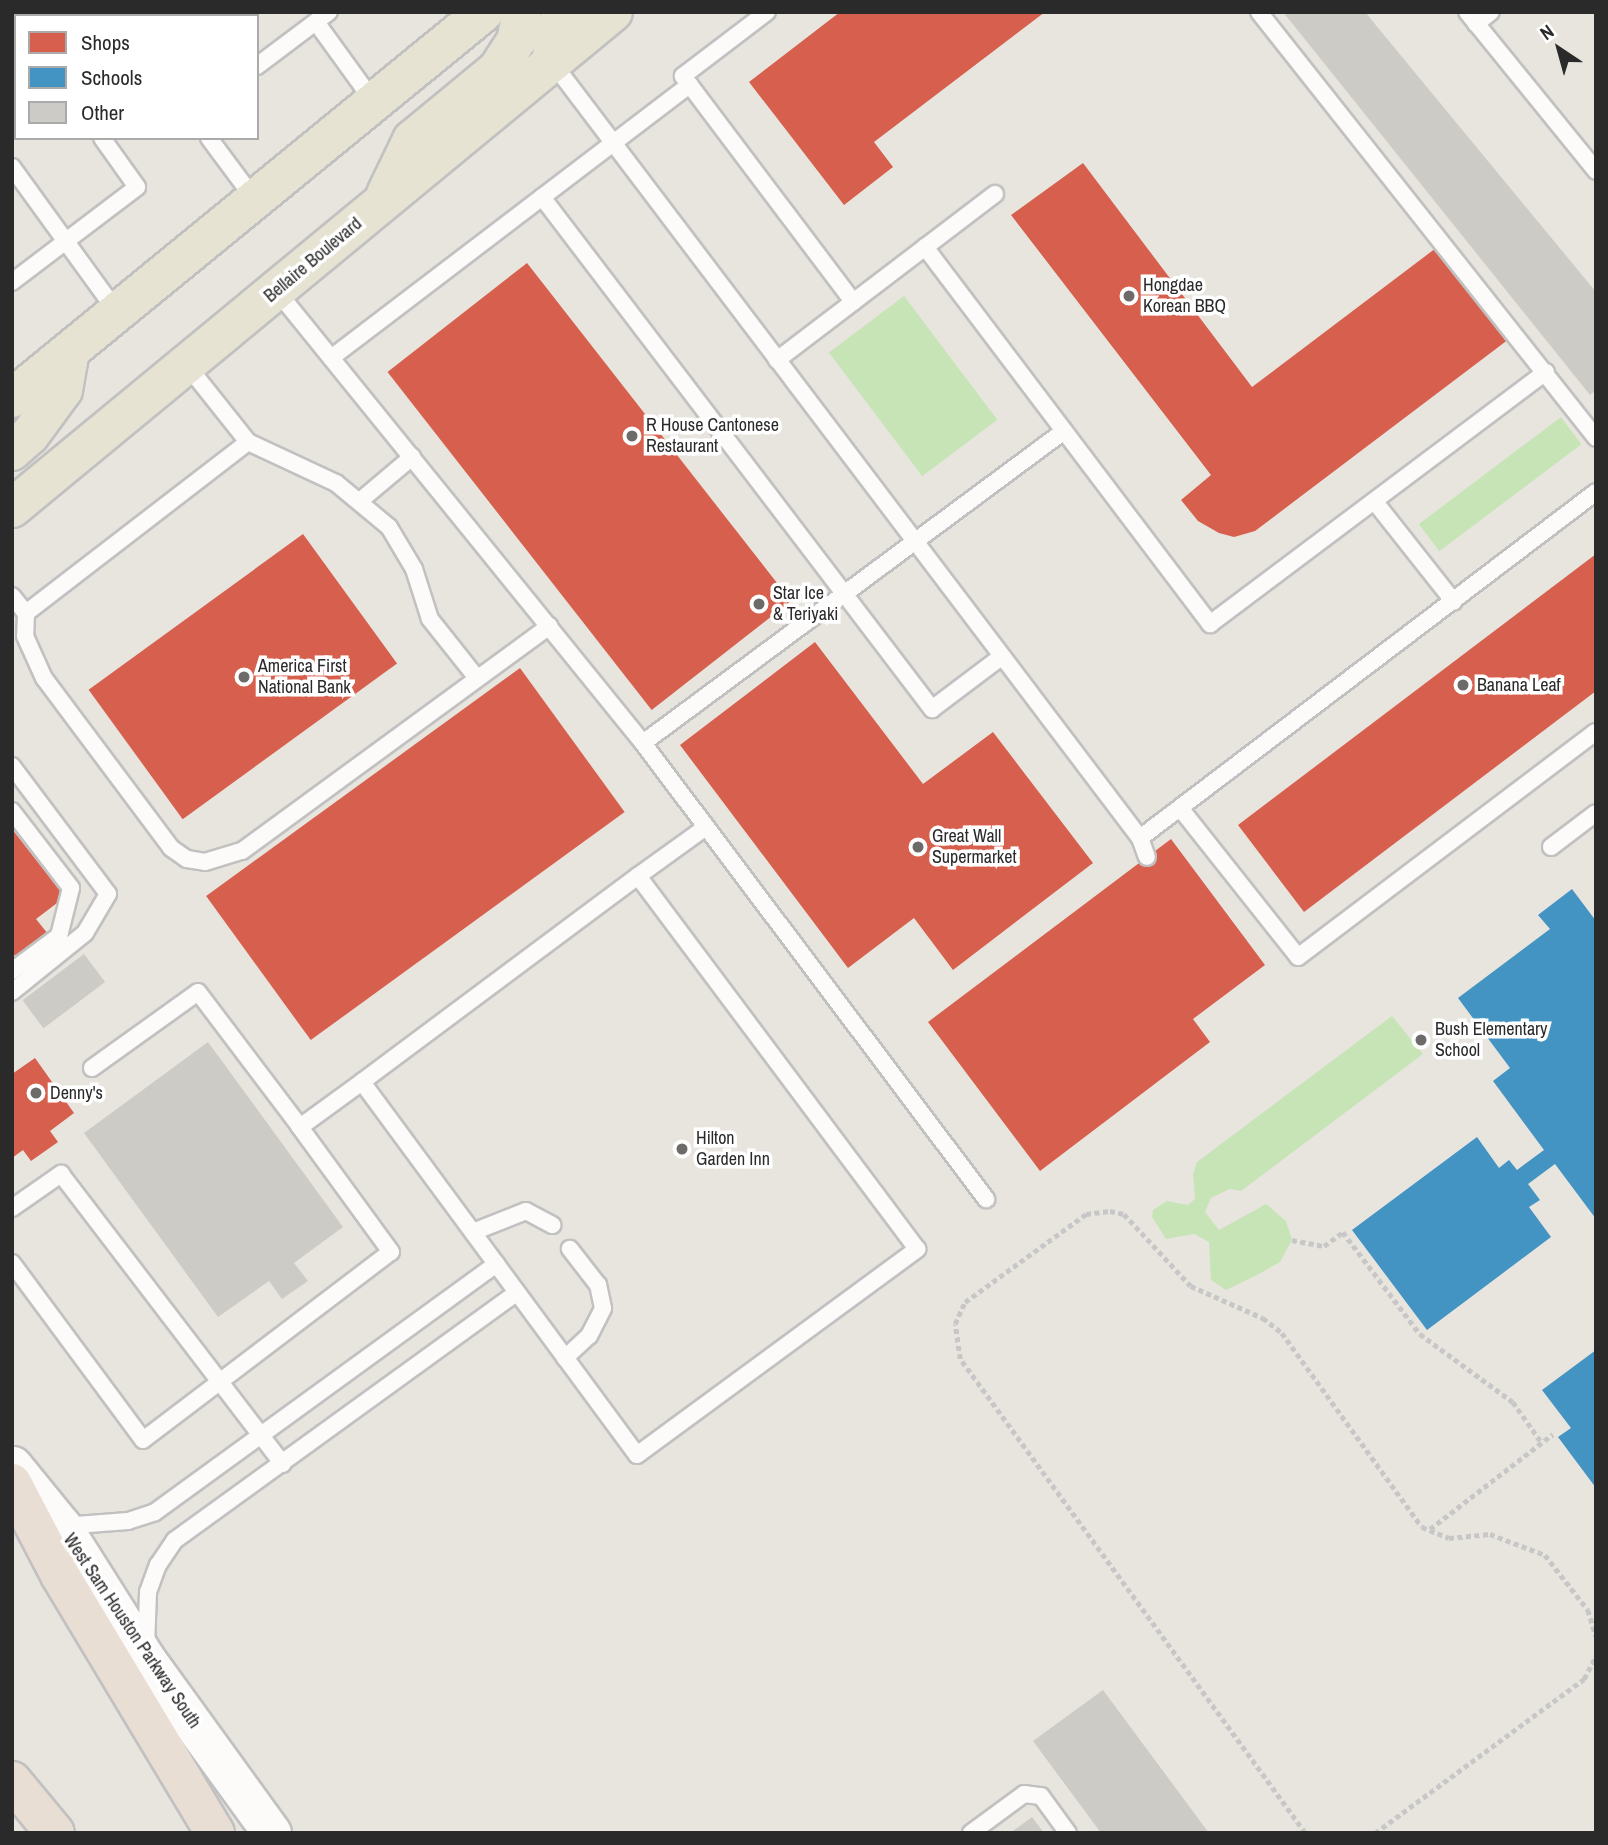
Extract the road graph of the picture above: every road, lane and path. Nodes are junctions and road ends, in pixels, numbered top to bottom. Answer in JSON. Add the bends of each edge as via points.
{"nodes":[{"id":1,"x":484,"y":12,"type":"edge"},
{"id":2,"x":522,"y":12,"type":"edge"},
{"id":3,"x":564,"y":12,"type":"edge"},
{"id":4,"x":613,"y":12,"type":"edge"},
{"id":5,"x":767,"y":12,"type":"edge"},
{"id":6,"x":1259,"y":12,"type":"edge"},
{"id":7,"x":1491,"y":12,"type":"edge"},
{"id":8,"x":323,"y":17,"type":"edge"},
{"id":9,"x":1471,"y":18,"type":"edge"},
{"id":10,"x":552,"y":62,"type":"junction"},
{"id":11,"x":259,"y":65,"type":"edge"},
{"id":12,"x":690,"y":85,"type":"junction"},
{"id":13,"x":374,"y":102,"type":"junction"},
{"id":14,"x":103,"y":140,"type":"edge"},
{"id":15,"x":210,"y":140,"type":"edge"},
{"id":16,"x":613,"y":144,"type":"junction"},
{"id":17,"x":12,"y":167,"type":"edge"},
{"id":18,"x":1596,"y":170,"type":"edge"},
{"id":19,"x":995,"y":194,"type":"dead end"},
{"id":20,"x":542,"y":197,"type":"junction"},
{"id":21,"x":255,"y":200,"type":"junction"},
{"id":22,"x":380,"y":205,"type":"junction"},
{"id":23,"x":65,"y":242,"type":"junction"},
{"id":24,"x":925,"y":247,"type":"junction"},
{"id":25,"x":12,"y":282,"type":"edge"},
{"id":26,"x":276,"y":290,"type":"junction"},
{"id":27,"x":853,"y":302,"type":"junction"},
{"id":28,"x":117,"y":312,"type":"junction"},
{"id":29,"x":70,"y":351,"type":"junction"},
{"id":30,"x":331,"y":358,"type":"junction"},
{"id":31,"x":777,"y":359,"type":"junction"},
{"id":32,"x":187,"y":364,"type":"junction"},
{"id":33,"x":1546,"y":372,"type":"junction"},
{"id":34,"x":12,"y":398,"type":"edge"},
{"id":35,"x":1064,"y":431,"type":"junction"},
{"id":36,"x":1596,"y":438,"type":"edge"},
{"id":37,"x":248,"y":442,"type":"junction"},
{"id":38,"x":12,"y":451,"type":"edge"},
{"id":39,"x":412,"y":457,"type":"junction"},
{"id":40,"x":1596,"y":492,"type":"edge"},
{"id":41,"x":361,"y":500,"type":"junction"},
{"id":42,"x":1375,"y":502,"type":"junction"},
{"id":43,"x":12,"y":508,"type":"edge"},
{"id":44,"x":915,"y":542,"type":"junction"},
{"id":45,"x":844,"y":594,"type":"junction"},
{"id":46,"x":12,"y":596,"type":"edge"},
{"id":47,"x":1454,"y":602,"type":"junction"},
{"id":48,"x":26,"y":613,"type":"junction"},
{"id":49,"x":549,"y":626,"type":"junction"},
{"id":50,"x":1001,"y":657,"type":"junction"},
{"id":51,"x":477,"y":678,"type":"junction"},
{"id":52,"x":1596,"y":732,"type":"edge"},
{"id":53,"x":643,"y":743,"type":"junction"},
{"id":54,"x":12,"y":766,"type":"edge"},
{"id":55,"x":1180,"y":808,"type":"junction"},
{"id":56,"x":12,"y":811,"type":"edge"},
{"id":57,"x":1596,"y":813,"type":"edge"},
{"id":58,"x":706,"y":827,"type":"junction"},
{"id":59,"x":1140,"y":838,"type":"junction"},
{"id":60,"x":1551,"y":847,"type":"dead end"},
{"id":61,"x":1147,"y":857,"type":"dead end"},
{"id":62,"x":638,"y":876,"type":"junction"},
{"id":63,"x":12,"y":971,"type":"edge"},
{"id":64,"x":12,"y":992,"type":"edge"},
{"id":65,"x":92,"y":1068,"type":"dead end"},
{"id":66,"x":362,"y":1082,"type":"junction"},
{"id":67,"x":300,"y":1127,"type":"junction"},
{"id":68,"x":986,"y":1199,"type":"dead end"},
{"id":69,"x":12,"y":1209,"type":"edge"},
{"id":70,"x":552,"y":1225,"type":"dead end"},
{"id":71,"x":473,"y":1232,"type":"junction"},
{"id":72,"x":1292,"y":1240,"type":"dead end"},
{"id":73,"x":570,"y":1249,"type":"dead end"},
{"id":74,"x":12,"y":1263,"type":"edge"},
{"id":75,"x":496,"y":1264,"type":"junction"},
{"id":76,"x":517,"y":1292,"type":"junction"},
{"id":77,"x":565,"y":1358,"type":"junction"},
{"id":78,"x":219,"y":1381,"type":"junction"},
{"id":79,"x":260,"y":1432,"type":"junction"},
{"id":80,"x":1553,"y":1434,"type":"dead end"},
{"id":81,"x":1542,"y":1443,"type":"junction"},
{"id":82,"x":283,"y":1464,"type":"junction"},
{"id":83,"x":12,"y":1465,"type":"edge"},
{"id":84,"x":12,"y":1483,"type":"edge"},
{"id":85,"x":62,"y":1526,"type":"junction"},
{"id":86,"x":1430,"y":1530,"type":"junction"},
{"id":87,"x":1596,"y":1637,"type":"edge"},
{"id":88,"x":1596,"y":1656,"type":"edge"},
{"id":89,"x":146,"y":1660,"type":"junction"},
{"id":90,"x":12,"y":1781,"type":"edge"},
{"id":91,"x":55,"y":1833,"type":"edge"},
{"id":92,"x":215,"y":1833,"type":"edge"},
{"id":93,"x":272,"y":1833,"type":"edge"},
{"id":94,"x":971,"y":1833,"type":"edge"},
{"id":95,"x":1068,"y":1833,"type":"edge"},
{"id":96,"x":1305,"y":1833,"type":"edge"},
{"id":97,"x":1375,"y":1833,"type":"edge"}],
"edges":[{"from":1,"to":13,"type":"main road"},
{"from":2,"to":22,"type":"main road","via":[[516,41],[497,70],[412,140]]},
{"from":3,"to":10,"type":"main road","via":[[553,34]]},
{"from":4,"to":10,"type":"main road","name":"Bellaire Boulevard"},
{"from":5,"to":12,"type":"lane","via":[[683,75]]},
{"from":6,"to":33,"type":"lane"},
{"from":7,"to":9,"type":"lane"},
{"from":8,"to":11,"type":"lane"},
{"from":8,"to":13,"type":"lane"},
{"from":9,"to":18,"type":"lane"},
{"from":10,"to":16,"type":"lane"},
{"from":10,"to":22,"type":"main road","name":"Bellaire Boulevard"},
{"from":12,"to":16,"type":"lane"},
{"from":12,"to":27,"type":"lane"},
{"from":13,"to":21,"type":"main road"},
{"from":14,"to":23,"type":"lane","via":[[137,187]]},
{"from":15,"to":21,"type":"lane"},
{"from":16,"to":20,"type":"lane"},
{"from":16,"to":31,"type":"lane"},
{"from":17,"to":23,"type":"lane"},
{"from":19,"to":24,"type":"lane"},
{"from":20,"to":30,"type":"lane"},
{"from":20,"to":45,"type":"lane"},
{"from":21,"to":28,"type":"main road"},
{"from":22,"to":26,"type":"main road","name":"Bellaire Boulevard"},
{"from":23,"to":25,"type":"lane"},
{"from":23,"to":28,"type":"lane"},
{"from":24,"to":27,"type":"lane"},
{"from":24,"to":35,"type":"lane"},
{"from":26,"to":30,"type":"lane"},
{"from":26,"to":32,"type":"main road","name":"Bellaire Boulevard"},
{"from":27,"to":31,"type":"lane"},
{"from":28,"to":29,"type":"main road"},
{"from":29,"to":34,"type":"main road"},
{"from":29,"to":38,"type":"main road","via":[[64,390]]},
{"from":30,"to":39,"type":"lane"},
{"from":31,"to":44,"type":"lane"},
{"from":32,"to":37,"type":"lane"},
{"from":32,"to":43,"type":"main road","name":"Bellaire Boulevard"},
{"from":33,"to":36,"type":"lane"},
{"from":33,"to":42,"type":"lane"},
{"from":35,"to":42,"type":"lane","via":[[1210,624]]},
{"from":35,"to":44,"type":"lane"},
{"from":37,"to":41,"type":"lane","via":[[336,483]]},
{"from":37,"to":48,"type":"lane"},
{"from":39,"to":41,"type":"lane"},
{"from":39,"to":49,"type":"lane"},
{"from":40,"to":47,"type":"lane"},
{"from":41,"to":51,"type":"lane","via":[[389,527],[414,569],[430,619]]},
{"from":42,"to":47,"type":"lane"},
{"from":44,"to":45,"type":"lane"},
{"from":44,"to":50,"type":"lane"},
{"from":45,"to":50,"type":"lane","via":[[932,709]]},
{"from":45,"to":53,"type":"lane"},
{"from":46,"to":48,"type":"lane"},
{"from":47,"to":55,"type":"lane"},
{"from":48,"to":51,"type":"lane","via":[[25,636],[33,662],[171,848],[187,859],[205,862],[242,852]]},
{"from":49,"to":51,"type":"lane"},
{"from":49,"to":53,"type":"lane"},
{"from":50,"to":59,"type":"lane"},
{"from":52,"to":55,"type":"lane","via":[[1298,957]]},
{"from":53,"to":58,"type":"lane"},
{"from":54,"to":64,"type":"lane","via":[[108,894],[85,933]]},
{"from":55,"to":59,"type":"lane"},
{"from":56,"to":63,"type":"lane","via":[[71,888],[59,936]]},
{"from":57,"to":60,"type":"lane"},
{"from":58,"to":62,"type":"lane"},
{"from":58,"to":68,"type":"lane"},
{"from":59,"to":61,"type":"lane"},
{"from":62,"to":66,"type":"lane"},
{"from":62,"to":77,"type":"lane","via":[[917,1249],[637,1455]]},
{"from":65,"to":67,"type":"lane","via":[[198,992]]},
{"from":66,"to":67,"type":"lane"},
{"from":66,"to":71,"type":"lane"},
{"from":67,"to":78,"type":"lane","via":[[391,1252]]},
{"from":69,"to":78,"type":"lane","via":[[61,1174]]},
{"from":70,"to":71,"type":"lane","via":[[526,1211]]},
{"from":71,"to":75,"type":"lane"},
{"from":72,"to":81,"type":"path","via":[[1324,1246],[1343,1232],[1420,1334],[1513,1402]]},
{"from":73,"to":77,"type":"lane","via":[[598,1285],[603,1308],[589,1336]]},
{"from":74,"to":78,"type":"lane","via":[[143,1440]]},
{"from":75,"to":76,"type":"lane"},
{"from":75,"to":79,"type":"lane"},
{"from":76,"to":77,"type":"lane"},
{"from":76,"to":82,"type":"lane"},
{"from":78,"to":79,"type":"lane"},
{"from":79,"to":82,"type":"lane"},
{"from":79,"to":85,"type":"lane","via":[[155,1512],[128,1521]]},
{"from":80,"to":81,"type":"path"},
{"from":81,"to":86,"type":"path"},
{"from":82,"to":89,"type":"lane","via":[[175,1540],[158,1565],[148,1592]]},
{"from":83,"to":85,"type":"main road","name":"West Sam Houston Parkway South"},
{"from":84,"to":92,"type":"highway","via":[[60,1575]]},
{"from":85,"to":89,"type":"main road","name":"West Sam Houston Parkway South"},
{"from":86,"to":87,"type":"path","via":[[1449,1538],[1490,1534],[1545,1555],[1588,1610]]},
{"from":86,"to":96,"type":"path","via":[[1422,1527],[1282,1333],[1263,1318],[1191,1286],[1124,1214],[1086,1214],[965,1302],[955,1324],[960,1359]]},
{"from":88,"to":97,"type":"path","via":[[1584,1679]]},
{"from":89,"to":93,"type":"main road","name":"West Sam Houston Parkway South"},
{"from":90,"to":91,"type":"highway"},
{"from":94,"to":95,"type":"lane","via":[[1024,1794],[1041,1796]]}]}
